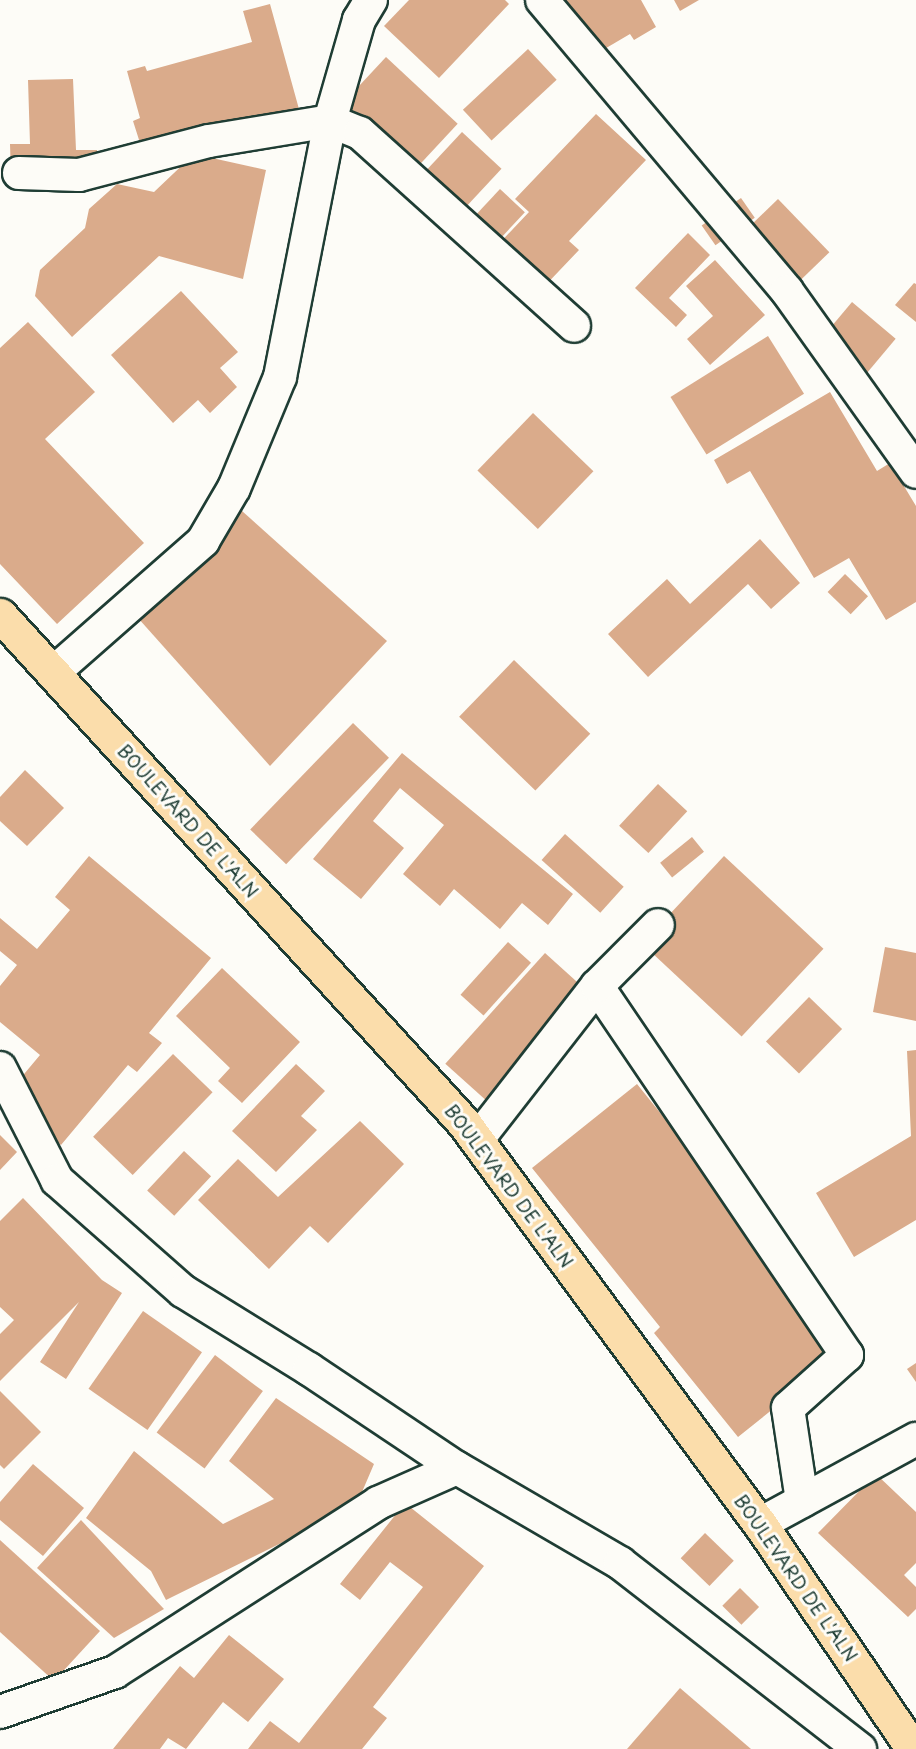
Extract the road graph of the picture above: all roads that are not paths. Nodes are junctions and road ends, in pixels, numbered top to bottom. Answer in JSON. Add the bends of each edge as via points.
{"nodes":[{"id":1,"x":371,"y":0,"type":"edge"},
{"id":2,"x":542,"y":0,"type":"edge"},
{"id":3,"x":330,"y":121,"type":"junction"},
{"id":4,"x":19,"y":173,"type":"dead end"},
{"id":5,"x":574,"y":326,"type":"dead end"},
{"id":6,"x":916,"y":472,"type":"edge"},
{"id":7,"x":0,"y":615,"type":"edge"},
{"id":8,"x":53,"y":673,"type":"junction"},
{"id":9,"x":658,"y":925,"type":"dead end"},
{"id":10,"x":597,"y":986,"type":"junction"},
{"id":11,"x":0,"y":1068,"type":"edge"},
{"id":12,"x":477,"y":1140,"type":"junction"},
{"id":13,"x":916,"y":1439,"type":"edge"},
{"id":14,"x":457,"y":1468,"type":"junction"},
{"id":15,"x":802,"y":1501,"type":"junction"},
{"id":16,"x":760,"y":1524,"type":"junction"},
{"id":17,"x":0,"y":1712,"type":"edge"},
{"id":18,"x":860,"y":1749,"type":"edge"},
{"id":19,"x":913,"y":1749,"type":"edge"}],
"edges":[{"from":1,"to":3,"type":"street","via":[[359,20]]},
{"from":2,"to":6,"type":"street","via":[[787,291]]},
{"from":3,"to":4,"type":"street","via":[[209,141],[79,175]]},
{"from":3,"to":5,"type":"street","via":[[360,134]]},
{"from":3,"to":8,"type":"street","via":[[280,377],[234,489],[203,541]]},
{"from":7,"to":8,"type":"main road","name":"BOULEVARD DE L'ALN"},
{"from":8,"to":12,"type":"main road","name":"BOULEVARD DE L'ALN"},
{"from":9,"to":10,"type":"street"},
{"from":10,"to":12,"type":"street"},
{"from":10,"to":15,"type":"street","via":[[847,1355],[788,1408]]},
{"from":11,"to":14,"type":"street","via":[[57,1180],[175,1283]]},
{"from":12,"to":16,"type":"main road","name":"BOULEVARD DE L'ALN"},
{"from":13,"to":15,"type":"street"},
{"from":14,"to":17,"type":"street","via":[[378,1503],[116,1671]]},
{"from":14,"to":18,"type":"street","via":[[620,1563]]},
{"from":15,"to":16,"type":"street"},
{"from":16,"to":19,"type":"main road","name":"BOULEVARD DE L'ALN"}]}
